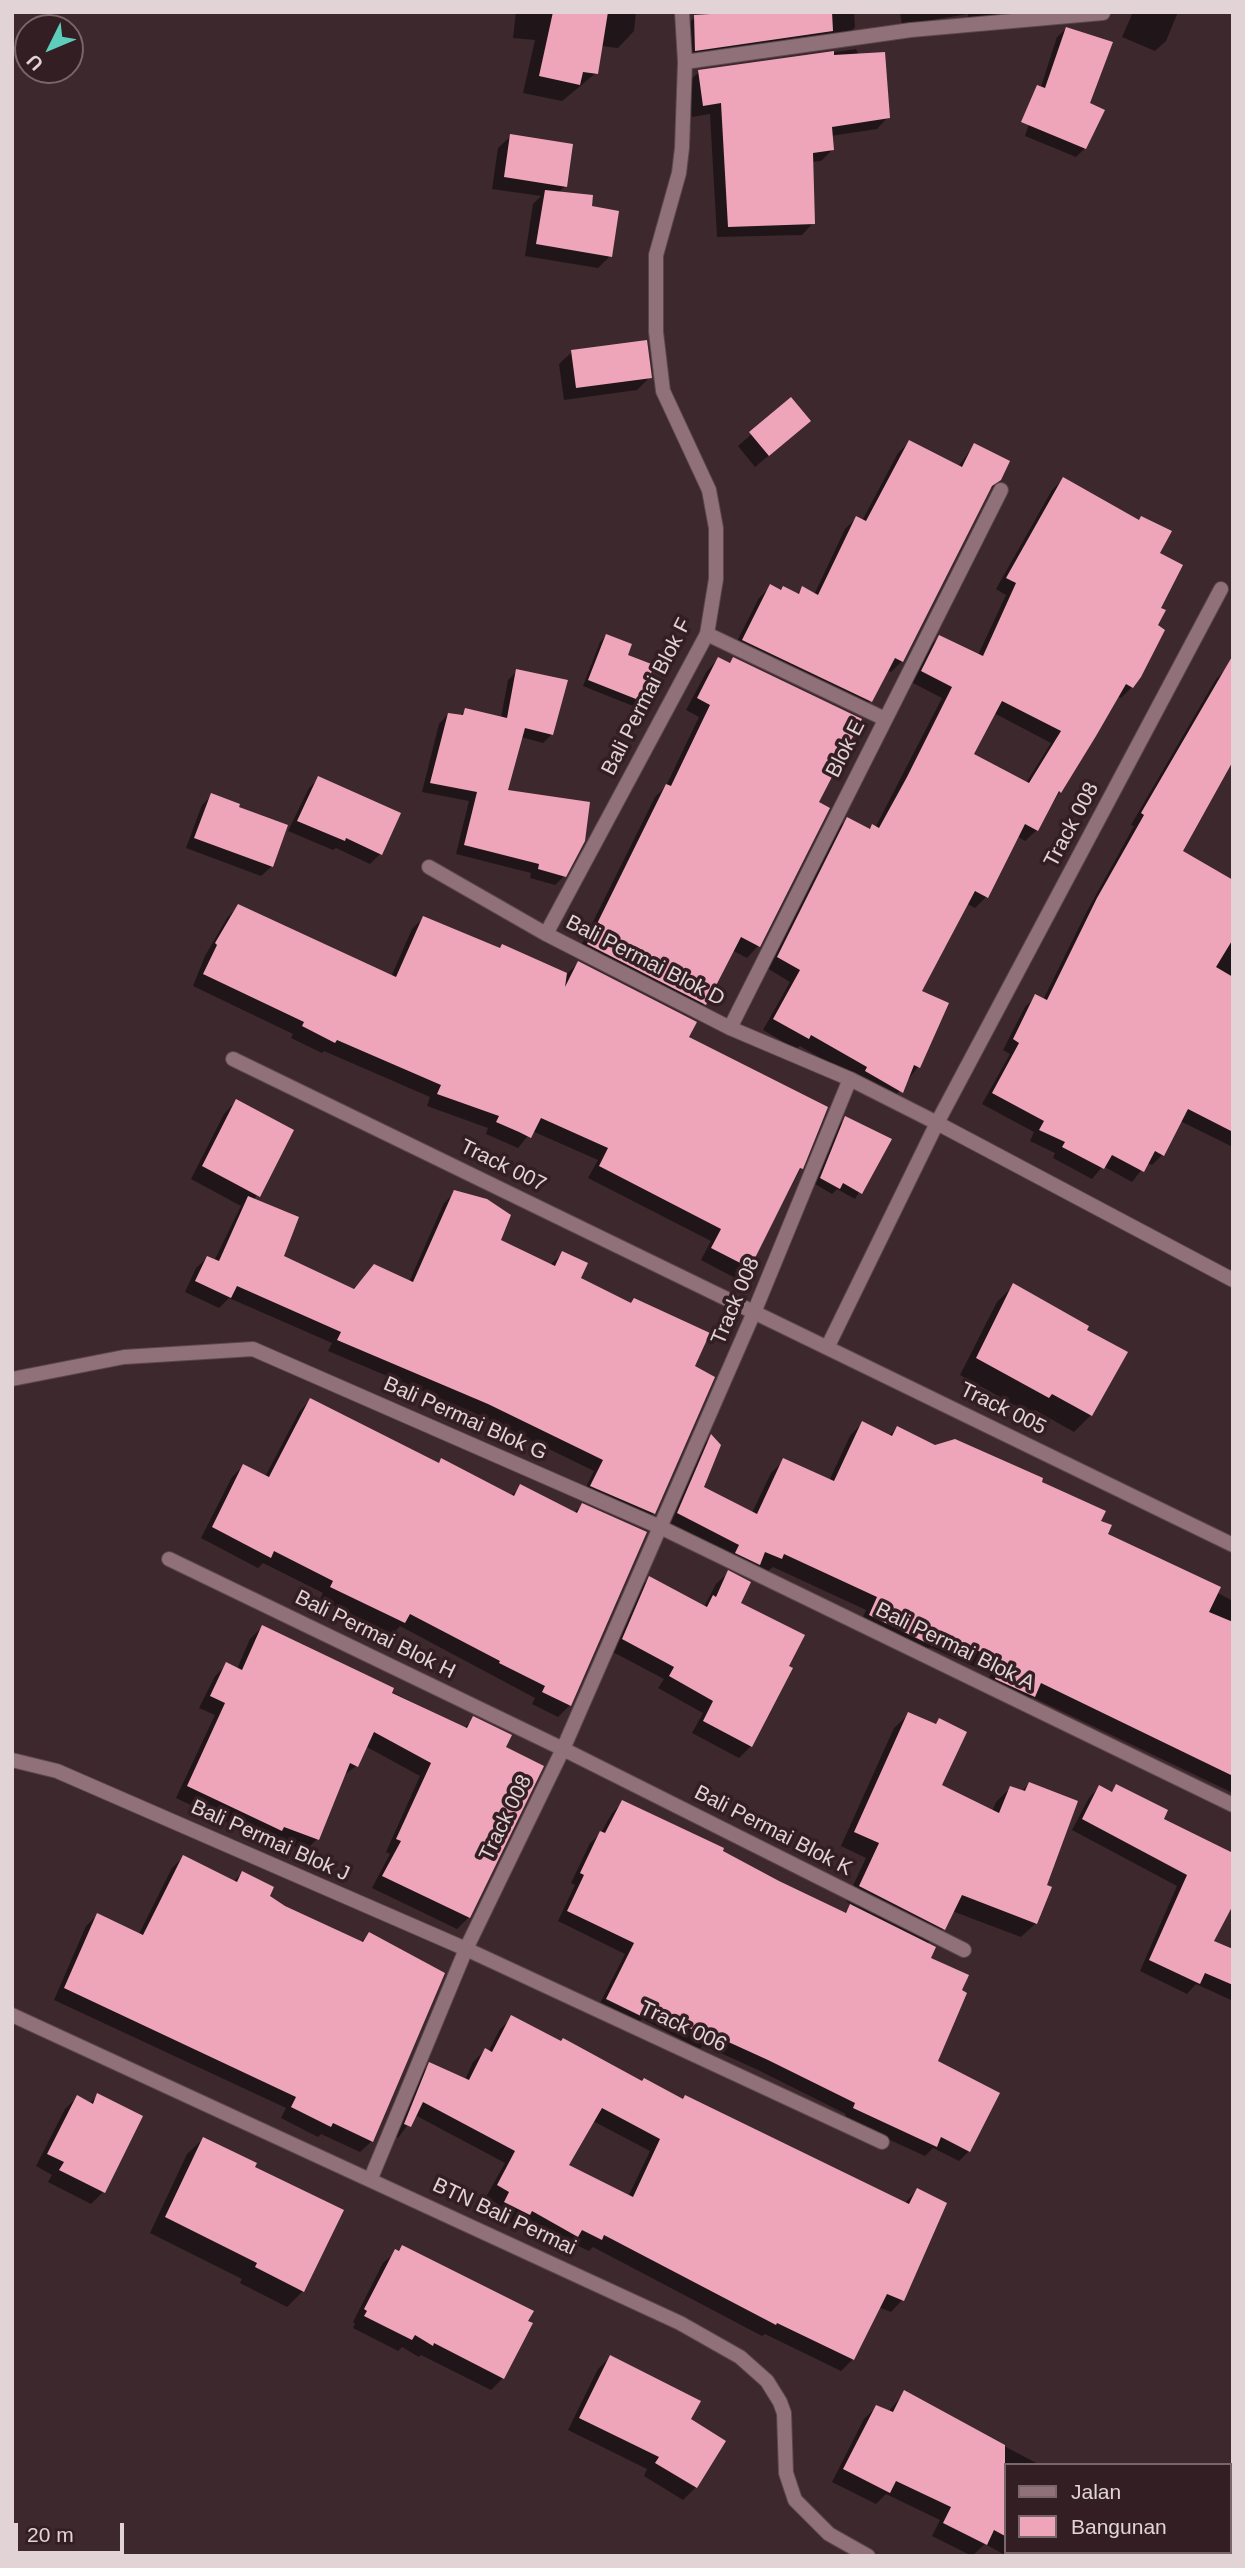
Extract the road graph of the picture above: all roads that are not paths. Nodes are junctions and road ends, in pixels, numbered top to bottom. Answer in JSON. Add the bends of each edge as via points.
{"nodes":[{"id":1,"x":682,"y":12,"type":"edge"},
{"id":2,"x":1103,"y":13,"type":"edge"},
{"id":3,"x":685,"y":62,"type":"junction"},
{"id":4,"x":1001,"y":490,"type":"dead end"},
{"id":5,"x":1222,"y":589,"type":"dead end"},
{"id":6,"x":707,"y":634,"type":"junction"},
{"id":7,"x":885,"y":719,"type":"junction"},
{"id":8,"x":429,"y":867,"type":"dead end"},
{"id":9,"x":546,"y":934,"type":"junction"},
{"id":10,"x":730,"y":1028,"type":"junction"},
{"id":11,"x":233,"y":1059,"type":"dead end"},
{"id":12,"x":850,"y":1079,"type":"junction"},
{"id":13,"x":937,"y":1123,"type":"junction"},
{"id":14,"x":1233,"y":1280,"type":"edge"},
{"id":15,"x":755,"y":1310,"type":"junction"},
{"id":16,"x":828,"y":1346,"type":"junction"},
{"id":17,"x":12,"y":1379,"type":"edge"},
{"id":18,"x":660,"y":1527,"type":"junction"},
{"id":19,"x":1233,"y":1545,"type":"edge"},
{"id":20,"x":169,"y":1559,"type":"dead end"},
{"id":21,"x":563,"y":1749,"type":"junction"},
{"id":22,"x":12,"y":1760,"type":"edge"},
{"id":23,"x":1233,"y":1805,"type":"edge"},
{"id":24,"x":467,"y":1949,"type":"junction"},
{"id":25,"x":964,"y":1950,"type":"dead end"},
{"id":26,"x":13,"y":2015,"type":"edge"},
{"id":27,"x":882,"y":2142,"type":"dead end"},
{"id":28,"x":371,"y":2178,"type":"junction"},
{"id":29,"x":868,"y":2556,"type":"edge"}],
"edges":[{"from":1,"to":3,"type":"street","name":"Bali Permai Blok F"},
{"from":2,"to":3,"type":"street","via":[[911,30]]},
{"from":3,"to":6,"type":"street","name":"Bali Permai Blok F","via":[[679,173],[656,256],[656,332],[663,391],[713,507],[716,579]]},
{"from":4,"to":7,"type":"street","name":"Blok E"},
{"from":5,"to":13,"type":"street","name":"Track 008"},
{"from":6,"to":7,"type":"street"},
{"from":6,"to":9,"type":"street","name":"Bali Permai Blok F"},
{"from":7,"to":10,"type":"street","name":"Blok E"},
{"from":8,"to":9,"type":"street","name":"Bali Permai Blok D"},
{"from":9,"to":10,"type":"street","name":"Bali Permai Blok D"},
{"from":10,"to":12,"type":"street","name":"Bali Permai Blok D"},
{"from":11,"to":15,"type":"street","name":"Track 007"},
{"from":12,"to":13,"type":"street"},
{"from":12,"to":15,"type":"street","name":"Track 008"},
{"from":13,"to":14,"type":"street"},
{"from":13,"to":16,"type":"street","name":"Track 008"},
{"from":15,"to":16,"type":"street","name":"Track 005"},
{"from":15,"to":18,"type":"street","name":"Track 008"},
{"from":16,"to":19,"type":"street","name":"Track 005"},
{"from":17,"to":18,"type":"street","name":"Bali Permai Blok G","via":[[124,1357],[253,1349]]},
{"from":18,"to":21,"type":"street","name":"Track 008"},
{"from":18,"to":23,"type":"street","name":"Bali Permai Blok A"},
{"from":20,"to":21,"type":"street","name":"Bali Permai Blok H"},
{"from":21,"to":24,"type":"street","name":"Track 008"},
{"from":21,"to":25,"type":"street","name":"Bali Permai Blok K"},
{"from":22,"to":24,"type":"street","name":"Bali Permai Blok J","via":[[57,1771]]},
{"from":24,"to":27,"type":"street","name":"Track 006"},
{"from":24,"to":28,"type":"street","name":"Track 008"},
{"from":26,"to":28,"type":"street","name":"BTN Bali Permai"},
{"from":28,"to":29,"type":"street","name":"BTN Bali Permai","via":[[680,2323],[740,2357],[767,2381],[780,2402],[786,2473],[795,2500],[829,2534]]}]}
